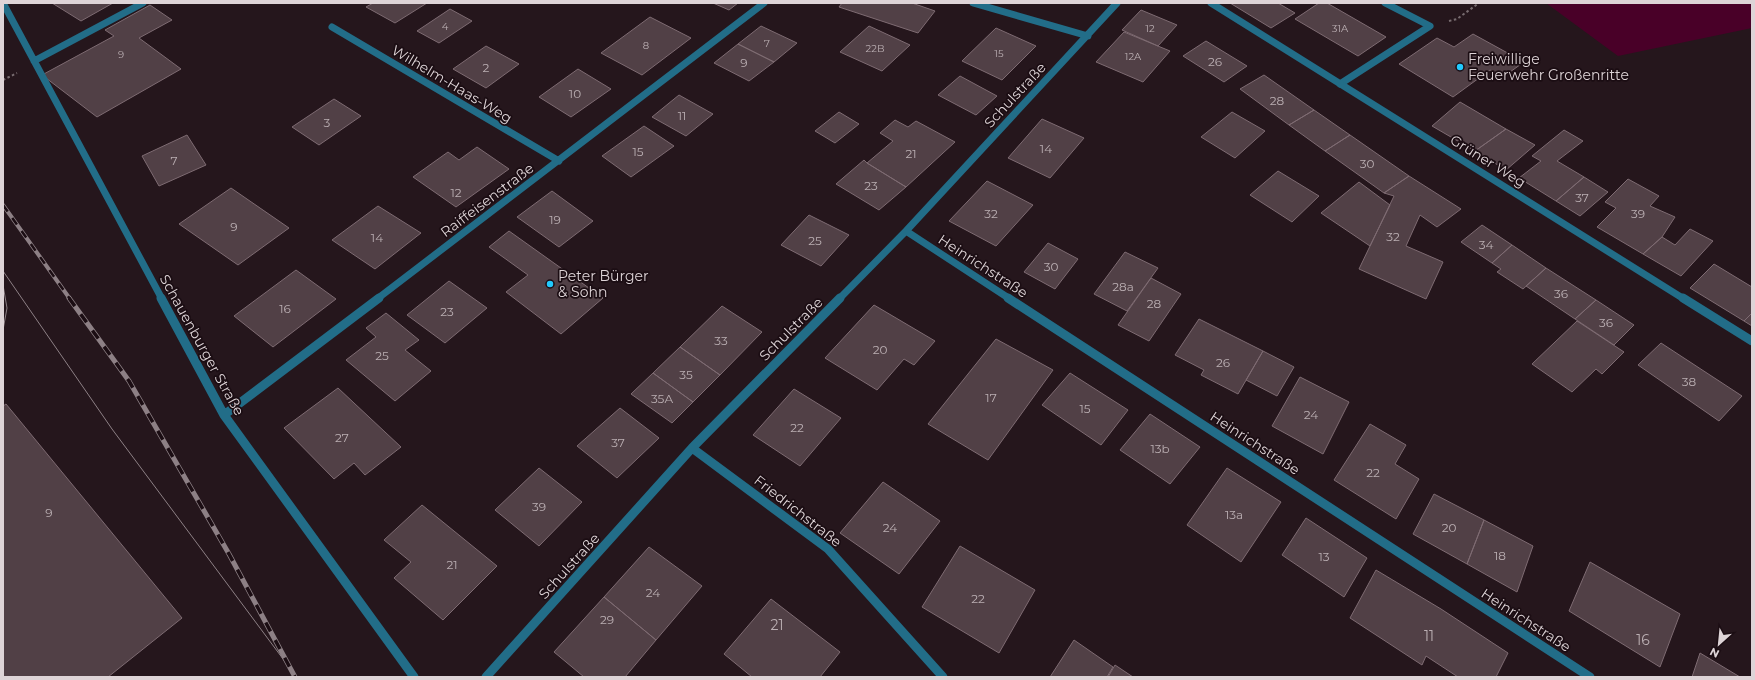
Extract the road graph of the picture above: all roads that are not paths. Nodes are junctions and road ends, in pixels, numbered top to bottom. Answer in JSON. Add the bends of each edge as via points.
{"nodes":[{"id":1,"x":3,"y":3,"type":"edge"},
{"id":2,"x":143,"y":3,"type":"edge"},
{"id":3,"x":764,"y":3,"type":"edge"},
{"id":4,"x":973,"y":3,"type":"edge"},
{"id":5,"x":1117,"y":3,"type":"edge"},
{"id":6,"x":1211,"y":3,"type":"edge"},
{"id":7,"x":1385,"y":3,"type":"edge"},
{"id":8,"x":332,"y":27,"type":"dead end"},
{"id":9,"x":1088,"y":36,"type":"junction"},
{"id":10,"x":34,"y":61,"type":"junction"},
{"id":11,"x":1340,"y":84,"type":"junction"},
{"id":12,"x":559,"y":161,"type":"junction"},
{"id":13,"x":906,"y":231,"type":"junction"},
{"id":14,"x":1752,"y":341,"type":"edge"},
{"id":15,"x":224,"y":415,"type":"junction"},
{"id":16,"x":692,"y":448,"type":"junction"},
{"id":17,"x":414,"y":677,"type":"edge"},
{"id":18,"x":486,"y":677,"type":"edge"},
{"id":19,"x":943,"y":677,"type":"edge"},
{"id":20,"x":1590,"y":677,"type":"edge"}],
"edges":[{"from":1,"to":10,"type":"street","name":"Schauenburger Straße"},
{"from":2,"to":10,"type":"street"},
{"from":3,"to":12,"type":"street","name":"Raiffeisenstraße"},
{"from":4,"to":9,"type":"street"},
{"from":5,"to":9,"type":"street","name":"Schulstraße"},
{"from":6,"to":11,"type":"street","name":"Grüner Weg"},
{"from":7,"to":11,"type":"street","via":[[1430,26]]},
{"from":8,"to":12,"type":"street","name":"Wilhelm-Haas-Weg"},
{"from":9,"to":13,"type":"street","name":"Schulstraße"},
{"from":10,"to":15,"type":"street","name":"Schauenburger Straße"},
{"from":11,"to":14,"type":"street","name":"Grüner Weg"},
{"from":12,"to":15,"type":"street","name":"Raiffeisenstraße"},
{"from":13,"to":16,"type":"street","name":"Schulstraße"},
{"from":13,"to":20,"type":"street","name":"Heinrichstraße"},
{"from":15,"to":17,"type":"street","name":"Schauenburger Straße"},
{"from":16,"to":18,"type":"street","name":"Schulstraße"},
{"from":16,"to":19,"type":"street","name":"Friedrichstraße","via":[[828,549]]}]}
